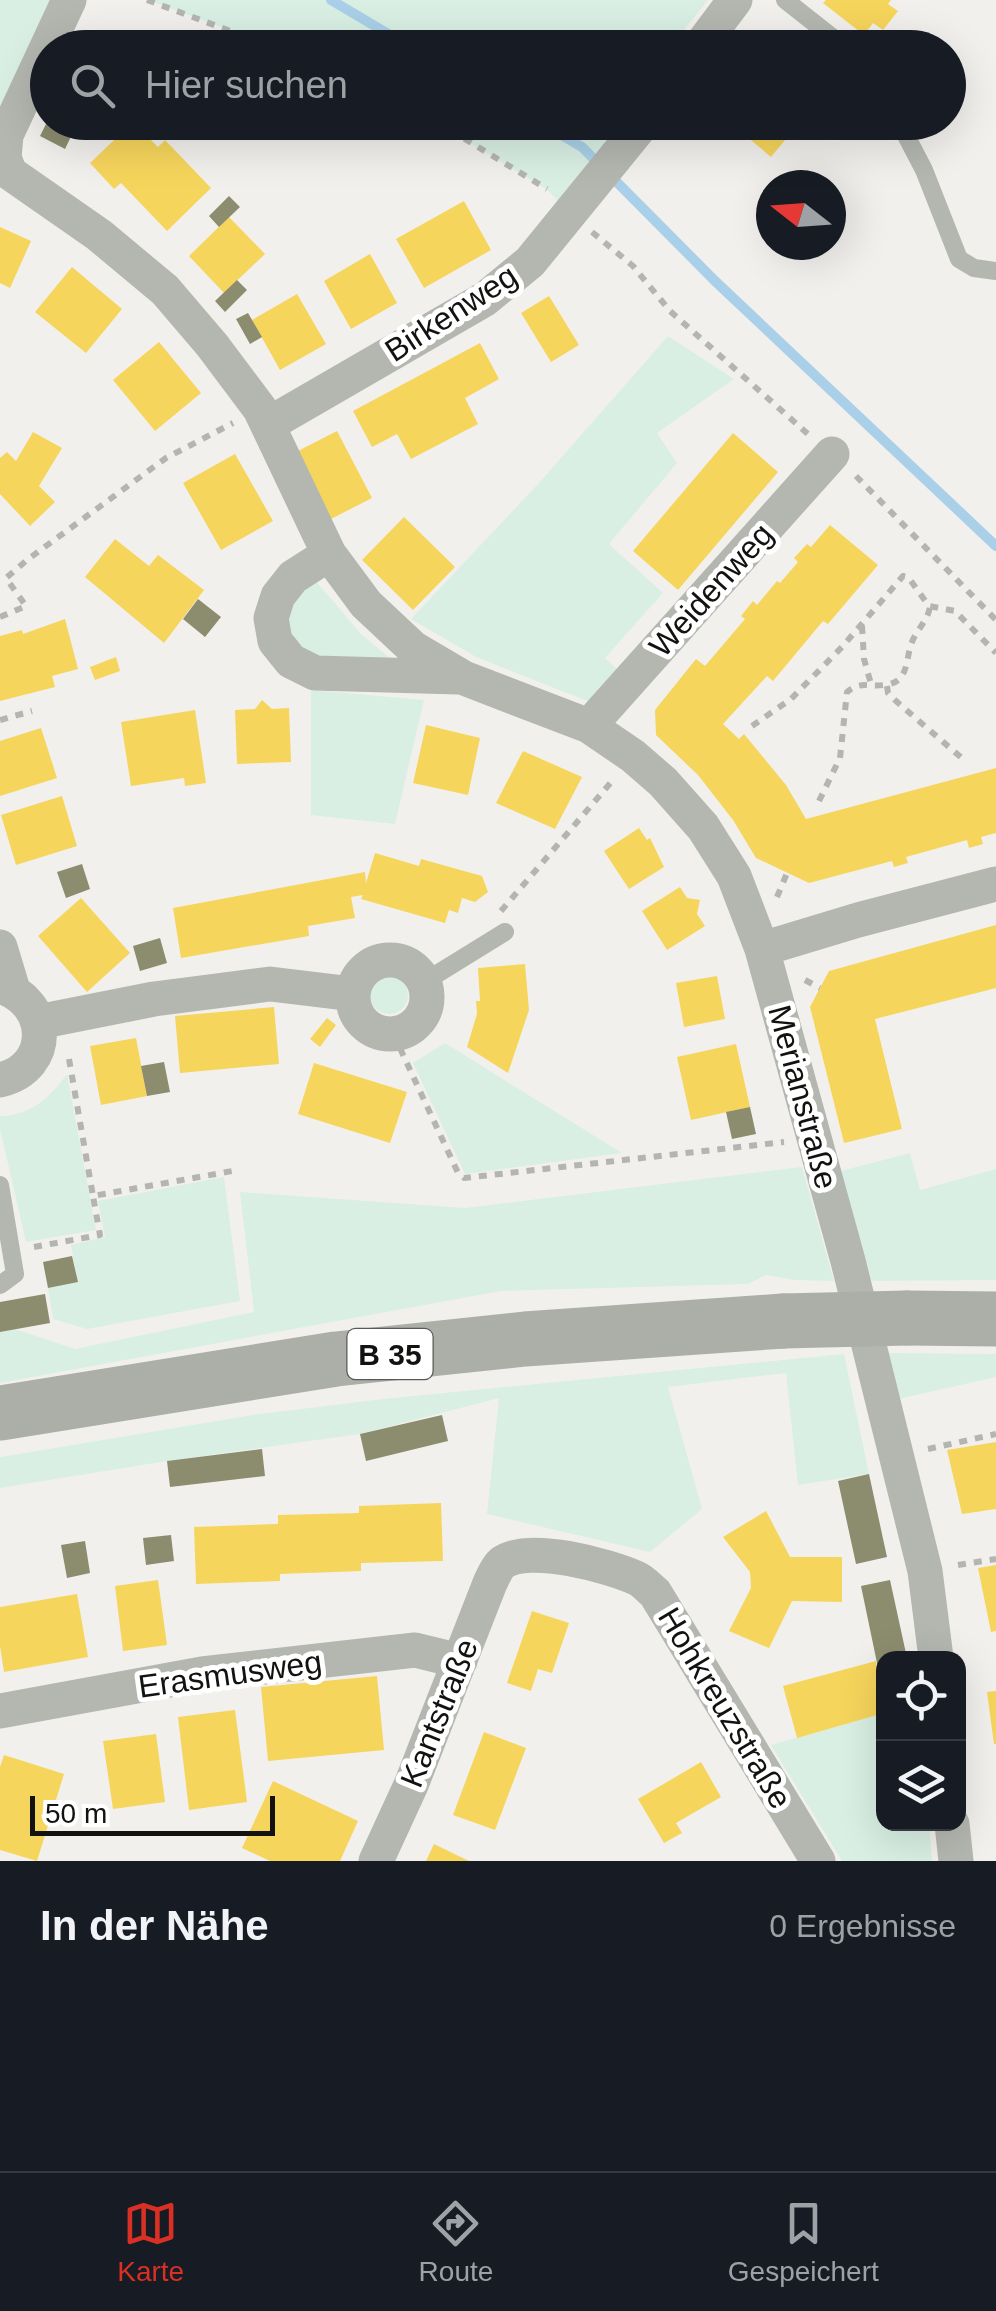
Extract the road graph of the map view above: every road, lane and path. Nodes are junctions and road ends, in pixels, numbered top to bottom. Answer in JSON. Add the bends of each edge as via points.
{"nodes":[{"id":1,"x":70,"y":0,"type":"edge"},
{"id":2,"x":146,"y":0,"type":"edge"},
{"id":3,"x":734,"y":0,"type":"edge"},
{"id":4,"x":785,"y":0,"type":"edge"},
{"id":5,"x":56,"y":30,"type":"edge"},
{"id":6,"x":227,"y":30,"type":"edge"},
{"id":7,"x":712,"y":30,"type":"edge"},
{"id":8,"x":823,"y":30,"type":"edge"},
{"id":9,"x":30,"y":84,"type":"edge"},
{"id":10,"x":466,"y":140,"type":"edge"},
{"id":11,"x":630,"y":140,"type":"edge"},
{"id":12,"x":908,"y":140,"type":"edge"},
{"id":13,"x":5,"y":175,"type":"edge"},
{"id":14,"x":579,"y":205,"type":"junction"},
{"id":15,"x":996,"y":271,"type":"edge"},
{"id":16,"x":264,"y":417,"type":"junction"},
{"id":17,"x":832,"y":454,"type":"junction"},
{"id":18,"x":329,"y":554,"type":"junction"},
{"id":19,"x":930,"y":607,"type":"junction"},
{"id":20,"x":0,"y":618,"type":"edge"},
{"id":21,"x":996,"y":620,"type":"edge"},
{"id":22,"x":862,"y":624,"type":"junction"},
{"id":23,"x":996,"y":654,"type":"edge"},
{"id":24,"x":464,"y":678,"type":"junction"},
{"id":25,"x":871,"y":684,"type":"junction"},
{"id":26,"x":887,"y":686,"type":"junction"},
{"id":27,"x":32,"y":711,"type":"dead end"},
{"id":28,"x":0,"y":720,"type":"edge"},
{"id":29,"x":589,"y":726,"type":"junction"},
{"id":30,"x":752,"y":726,"type":"dead end"},
{"id":31,"x":633,"y":756,"type":"junction"},
{"id":32,"x":964,"y":760,"type":"dead end"},
{"id":33,"x":818,"y":801,"type":"dead end"},
{"id":34,"x":788,"y":873,"type":"dead end"},
{"id":35,"x":996,"y":884,"type":"edge"},
{"id":36,"x":776,"y":898,"type":"dead end"},
{"id":37,"x":505,"y":932,"type":"joint"},
{"id":38,"x":0,"y":947,"type":"edge"},
{"id":39,"x":762,"y":949,"type":"junction"},
{"id":40,"x":804,"y":980,"type":"dead end"},
{"id":41,"x":424,"y":982,"type":"junction"},
{"id":42,"x":6,"y":988,"type":"edge"},
{"id":43,"x":820,"y":988,"type":"dead end"},
{"id":44,"x":353,"y":994,"type":"junction"},
{"id":45,"x":38,"y":1022,"type":"junction"},
{"id":46,"x":398,"y":1033,"type":"junction"},
{"id":47,"x":68,"y":1053,"type":"dead end"},
{"id":48,"x":0,"y":1080,"type":"edge"},
{"id":49,"x":786,"y":1142,"type":"dead end"},
{"id":50,"x":238,"y":1170,"type":"dead end"},
{"id":51,"x":0,"y":1185,"type":"edge"},
{"id":52,"x":94,"y":1196,"type":"junction"},
{"id":53,"x":13,"y":1251,"type":"junction"},
{"id":54,"x":0,"y":1285,"type":"edge"},
{"id":55,"x":996,"y":1319,"type":"edge"},
{"id":56,"x":0,"y":1414,"type":"edge"},
{"id":57,"x":996,"y":1434,"type":"edge"},
{"id":58,"x":942,"y":1446,"type":"dead end"},
{"id":59,"x":996,"y":1559,"type":"edge"},
{"id":60,"x":500,"y":1564,"type":"joint"},
{"id":61,"x":962,"y":1564,"type":"dead end"},
{"id":62,"x":935,"y":1651,"type":"edge"},
{"id":63,"x":460,"y":1661,"type":"junction"},
{"id":64,"x":0,"y":1711,"type":"edge"},
{"id":65,"x":953,"y":1831,"type":"edge"},
{"id":66,"x":376,"y":1861,"type":"edge"},
{"id":67,"x":818,"y":1861,"type":"edge"},
{"id":68,"x":956,"y":1861,"type":"edge"}],
"edges":[{"from":1,"to":5,"type":"street","name":"Merianstraße"},
{"from":2,"to":6,"type":"path"},
{"from":3,"to":7,"type":"street"},
{"from":4,"to":8,"type":"lane"},
{"from":9,"to":13,"type":"street","name":"Merianstraße","via":[[6,135]]},
{"from":10,"to":14,"type":"path"},
{"from":11,"to":14,"type":"street","name":"Birkenweg"},
{"from":12,"to":15,"type":"lane","via":[[959,260]]},
{"from":13,"to":16,"type":"street","name":"Merianstraße","via":[[98,234],[166,290]]},
{"from":14,"to":16,"type":"street","name":"Birkenweg","via":[[530,262],[485,299]]},
{"from":14,"to":17,"type":"path","via":[[670,311]]},
{"from":16,"to":18,"type":"street","name":"Merianstraße"},
{"from":16,"to":20,"type":"path","via":[[166,458],[27,560],[6,578],[26,606]]},
{"from":17,"to":21,"type":"path"},
{"from":17,"to":29,"type":"street","name":"Weidenweg"},
{"from":18,"to":24,"type":"street","name":"Merianstraße","via":[[366,604],[413,648]]},
{"from":18,"to":24,"type":"street","name":"Merianstraße","via":[[292,577],[278,596],[271,618],[275,641],[291,660],[315,674]]},
{"from":19,"to":22,"type":"path","via":[[902,576]]},
{"from":19,"to":23,"type":"path","via":[[955,611]]},
{"from":19,"to":26,"type":"path","via":[[904,674]]},
{"from":22,"to":25,"type":"path"},
{"from":22,"to":30,"type":"path","via":[[790,699]]},
{"from":24,"to":29,"type":"street","name":"Merianstraße"},
{"from":25,"to":26,"type":"path"},
{"from":25,"to":33,"type":"path","via":[[846,692],[840,758]]},
{"from":26,"to":32,"type":"path"},
{"from":27,"to":28,"type":"path"},
{"from":29,"to":31,"type":"street","name":"Merianstraße"},
{"from":31,"to":37,"type":"path","via":[[500,911]]},
{"from":31,"to":39,"type":"street","name":"Merianstraße","via":[[703,827],[734,876]]},
{"from":34,"to":36,"type":"path"},
{"from":35,"to":39,"type":"street"},
{"from":37,"to":41,"type":"lane"},
{"from":38,"to":42,"type":"street"},
{"from":39,"to":62,"type":"street","name":"Merianstraße","via":[[926,1571]]},
{"from":40,"to":43,"type":"path"},
{"from":41,"to":44,"type":"street","via":[[408,964],[384,960],[362,972]]},
{"from":41,"to":46,"type":"street","via":[[423,1014]]},
{"from":42,"to":45,"type":"street","via":[[29,1003]]},
{"from":44,"to":45,"type":"street","via":[[270,984]]},
{"from":44,"to":46,"type":"street","via":[[366,1025]]},
{"from":45,"to":48,"type":"street","via":[[30,1062]]},
{"from":46,"to":49,"type":"path","via":[[464,1178]]},
{"from":47,"to":52,"type":"path"},
{"from":50,"to":52,"type":"path"},
{"from":51,"to":53,"type":"lane"},
{"from":52,"to":53,"type":"path","via":[[100,1236]]},
{"from":53,"to":54,"type":"lane","via":[[15,1274]]},
{"from":55,"to":56,"type":"main road","number":"B 35","bridge":true,"via":[[782,1321],[525,1339],[336,1359]]},
{"from":57,"to":58,"type":"path"},
{"from":59,"to":61,"type":"path"},
{"from":60,"to":63,"type":"street","name":"Kantstraße"},
{"from":60,"to":67,"type":"street","name":"Hohkreuzstraße","via":[[517,1556],[561,1557],[638,1579],[655,1593]]},
{"from":63,"to":64,"type":"street","name":"Erasmusweg","via":[[396,1652],[202,1674]]},
{"from":63,"to":66,"type":"street","name":"Kantstraße"},
{"from":65,"to":68,"type":"street"}]}
